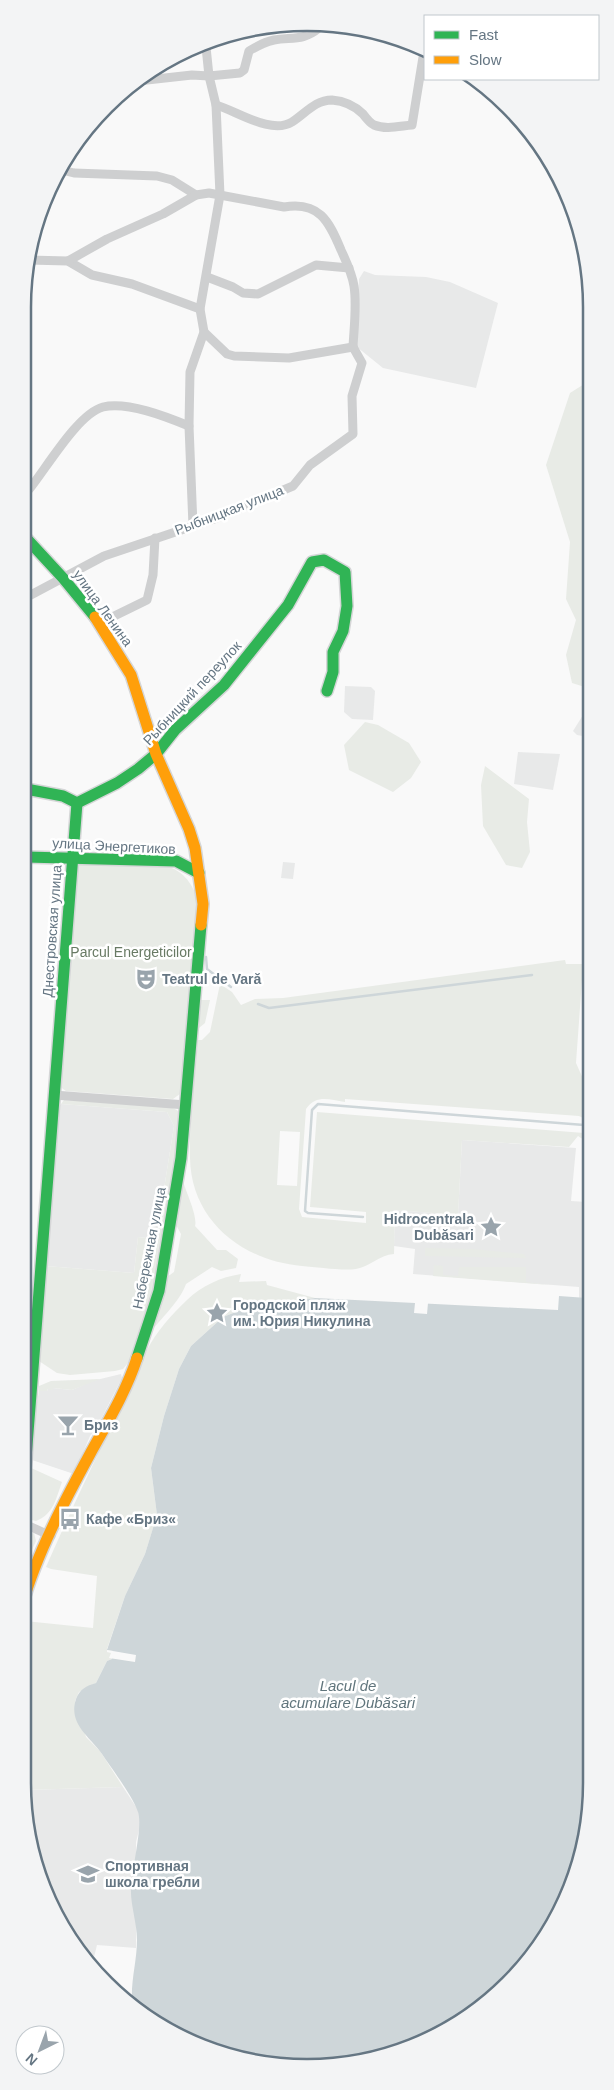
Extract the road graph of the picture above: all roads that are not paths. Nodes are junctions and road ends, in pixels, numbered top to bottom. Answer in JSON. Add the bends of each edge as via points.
{"nodes":[{"id":1,"x":315,"y":31,"type":"edge"},
{"id":2,"x":206,"y":50,"type":"edge"},
{"id":3,"x":423,"y":57,"type":"edge"},
{"id":4,"x":209,"y":76,"type":"junction"},
{"id":5,"x":152,"y":79,"type":"edge"},
{"id":6,"x":216,"y":105,"type":"junction"},
{"id":7,"x":67,"y":172,"type":"edge"},
{"id":8,"x":196,"y":195,"type":"junction"},
{"id":9,"x":220,"y":195,"type":"junction"},
{"id":10,"x":36,"y":260,"type":"edge"},
{"id":11,"x":68,"y":260,"type":"junction"},
{"id":12,"x":349,"y":268,"type":"junction"},
{"id":13,"x":207,"y":277,"type":"junction"},
{"id":14,"x":200,"y":309,"type":"junction"},
{"id":15,"x":204,"y":332,"type":"junction"},
{"id":16,"x":353,"y":347,"type":"junction"},
{"id":17,"x":189,"y":426,"type":"junction"},
{"id":18,"x":31,"y":487,"type":"edge"},
{"id":19,"x":193,"y":526,"type":"junction"},
{"id":20,"x":155,"y":538,"type":"junction"},
{"id":21,"x":31,"y":543,"type":"edge"},
{"id":22,"x":63,"y":578,"type":"junction"},
{"id":23,"x":31,"y":595,"type":"edge"},
{"id":24,"x":100,"y":623,"type":"junction"},
{"id":25,"x":327,"y":691,"type":"dead end"},
{"id":26,"x":156,"y":754,"type":"junction"},
{"id":27,"x":31,"y":790,"type":"edge"},
{"id":28,"x":77,"y":803,"type":"junction"},
{"id":29,"x":31,"y":857,"type":"edge"},
{"id":30,"x":72,"y":858,"type":"junction"},
{"id":31,"x":199,"y":873,"type":"junction"},
{"id":32,"x":54,"y":1096,"type":"junction"},
{"id":33,"x":186,"y":1105,"type":"junction"},
{"id":34,"x":31,"y":1320,"type":"edge"},
{"id":35,"x":37,"y":1320,"type":"junction"},
{"id":36,"x":31,"y":1367,"type":"edge"},
{"id":37,"x":31,"y":1530,"type":"edge"},
{"id":38,"x":51,"y":1536,"type":"junction"},
{"id":39,"x":31,"y":1578,"type":"edge"}],
"edges":[{"from":1,"to":4,"type":"street","via":[[297,39],[262,43],[249,51],[244,70],[240,73]]},
{"from":2,"to":4,"type":"street"},
{"from":3,"to":6,"type":"street","via":[[412,125],[386,128],[372,124],[351,104],[332,100],[318,103],[292,122],[281,125],[261,124]]},
{"from":4,"to":5,"type":"street"},
{"from":4,"to":6,"type":"street"},
{"from":6,"to":9,"type":"street"},
{"from":7,"to":8,"type":"street","via":[[157,176],[172,180]]},
{"from":8,"to":9,"type":"street"},
{"from":8,"to":11,"type":"street"},
{"from":9,"to":12,"type":"street","via":[[284,208],[295,205],[311,208],[325,218],[332,229]]},
{"from":9,"to":13,"type":"street"},
{"from":10,"to":11,"type":"street"},
{"from":11,"to":14,"type":"street","via":[[92,274],[132,284]]},
{"from":12,"to":13,"type":"street","via":[[316,265],[258,294],[243,293]]},
{"from":12,"to":16,"type":"street","via":[[354,288]]},
{"from":13,"to":14,"type":"street"},
{"from":14,"to":15,"type":"street"},
{"from":15,"to":16,"type":"street","via":[[227,354],[234,356],[289,358]]},
{"from":15,"to":17,"type":"street","via":[[190,372]]},
{"from":16,"to":19,"type":"street","name":"Рыбницкая улица","via":[[362,363],[352,396],[350,438],[310,464],[293,486]]},
{"from":17,"to":18,"type":"street","via":[[157,413],[103,407],[82,422]]},
{"from":17,"to":19,"type":"street"},
{"from":19,"to":20,"type":"street","name":"Рыбницкая улица"},
{"from":20,"to":22,"type":"street","name":"Рыбницкая улица","via":[[104,556]]},
{"from":20,"to":24,"type":"street","via":[[153,575],[147,600]]},
{"from":21,"to":22,"type":"street","name":"улица Ленина"},
{"from":22,"to":23,"type":"street","name":"Рыбницкая улица"},
{"from":22,"to":24,"type":"street","name":"улица Ленина"},
{"from":24,"to":26,"type":"street","name":"улица Ленина","via":[[131,676]]},
{"from":25,"to":26,"type":"street","name":"Рыбницкий переулок","via":[[333,672],[333,652],[344,631],[348,606],[345,572],[324,560],[316,560],[262,639],[224,685],[175,730]]},
{"from":26,"to":28,"type":"street","name":"Рыбницкий переулок","via":[[117,783]]},
{"from":26,"to":31,"type":"street","name":"улица Ленина","via":[[189,829]]},
{"from":27,"to":28,"type":"street","via":[[64,796]]},
{"from":28,"to":30,"type":"street","name":"Днестровская улица"},
{"from":29,"to":30,"type":"street","name":"улица Энергетиков"},
{"from":30,"to":31,"type":"street","name":"улица Энергетиков","via":[[176,861]]},
{"from":30,"to":32,"type":"street","name":"Днестровская улица"},
{"from":31,"to":33,"type":"street","name":"Набережная улица","via":[[202,934]]},
{"from":32,"to":33,"type":"street"},
{"from":32,"to":35,"type":"street","name":"Днестровская улица"},
{"from":33,"to":38,"type":"street","name":"Набережная улица","via":[[181,1158],[154,1311],[132,1373],[74,1483]]},
{"from":34,"to":35,"type":"street"},
{"from":35,"to":36,"type":"street","name":"Днестровская улица"},
{"from":37,"to":38,"type":"street"},
{"from":38,"to":39,"type":"street","name":"Набережная улица"}]}
